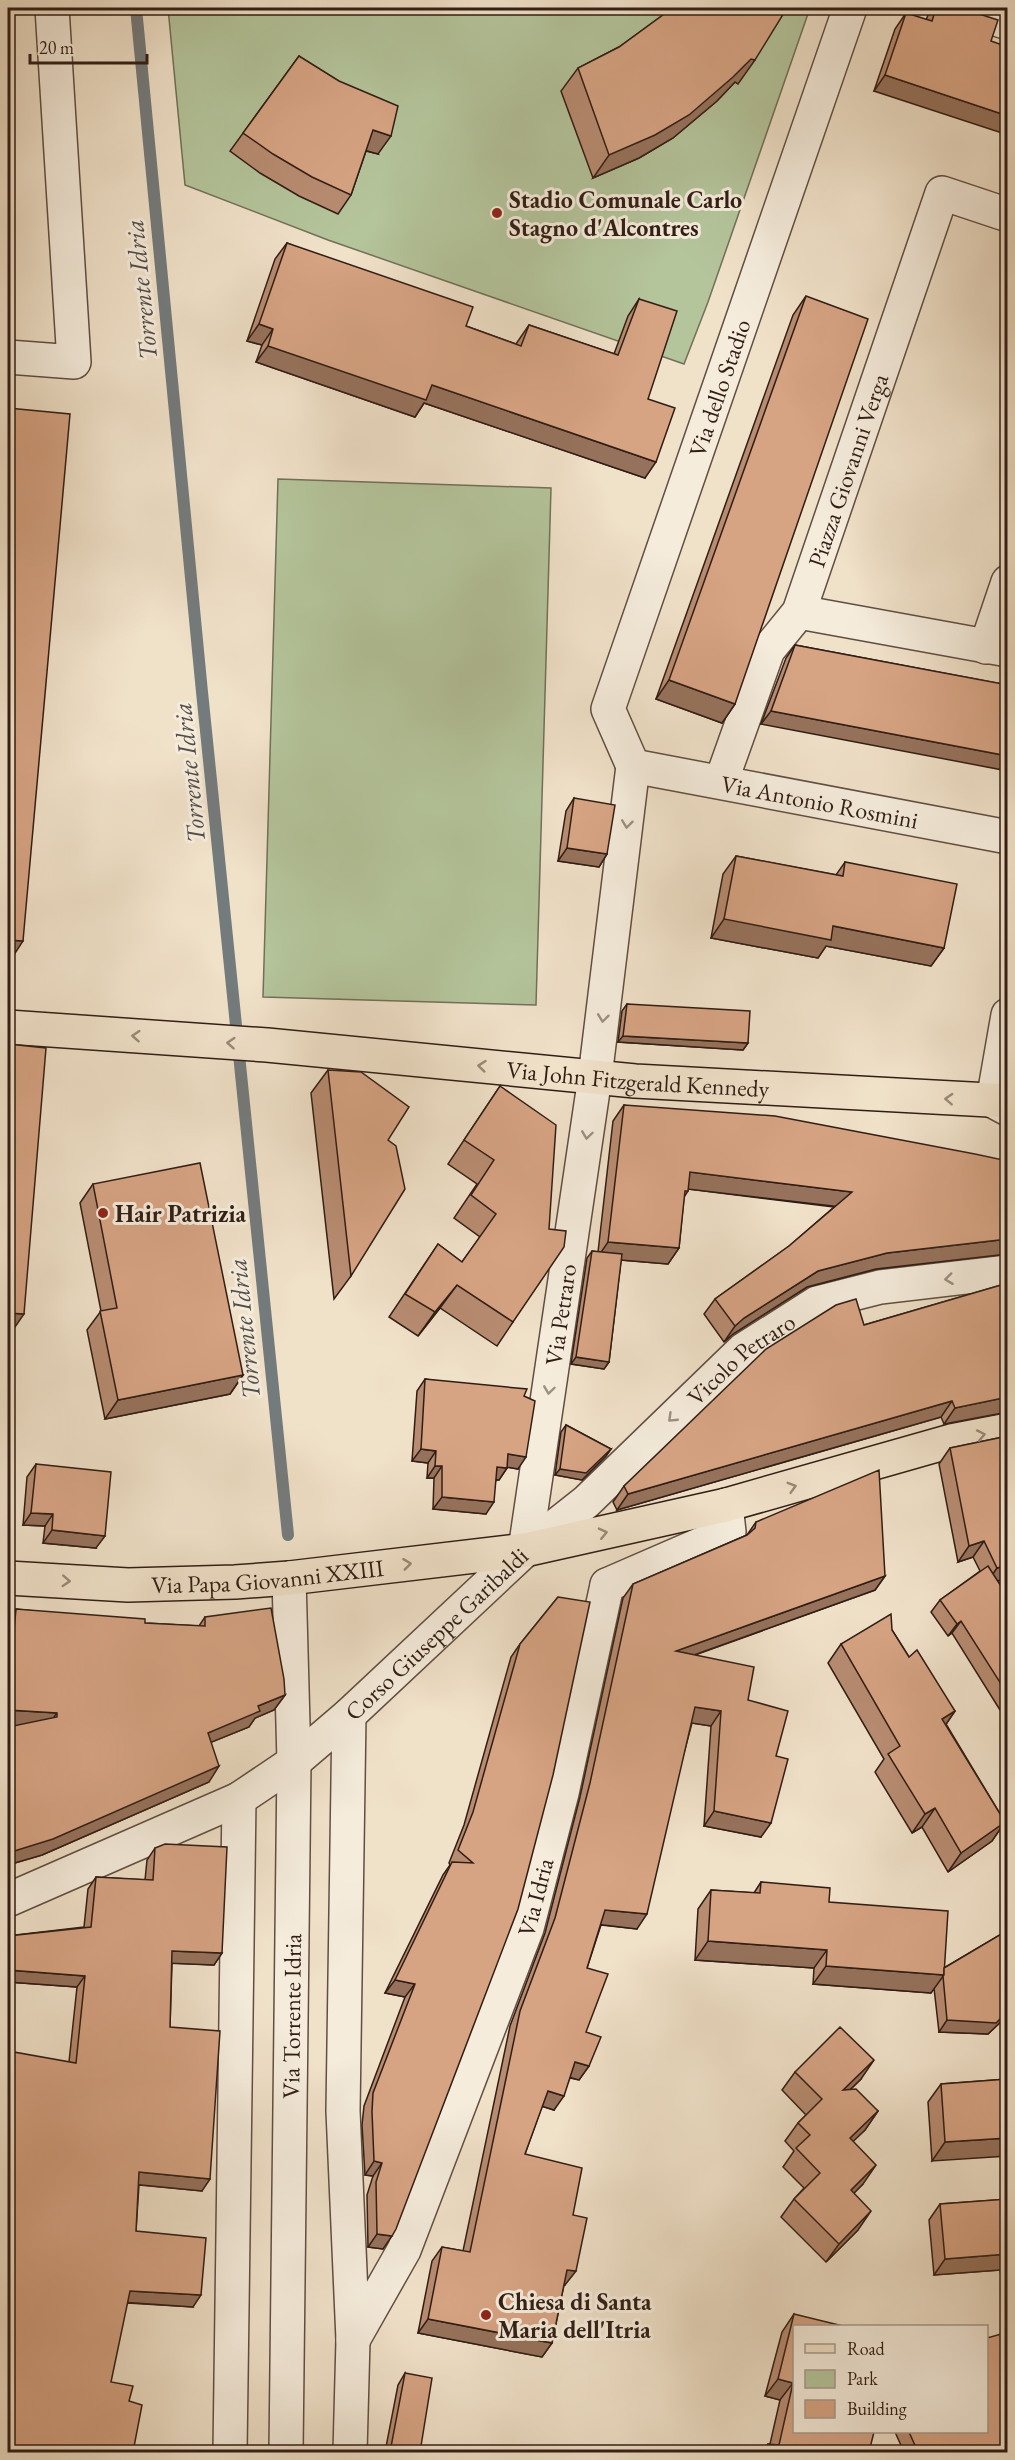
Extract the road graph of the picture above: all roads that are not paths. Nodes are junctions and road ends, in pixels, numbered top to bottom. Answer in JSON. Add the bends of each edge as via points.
{"nodes":[{"id":1,"x":52,"y":8,"type":"edge"},
{"id":2,"x":850,"y":8,"type":"edge"},
{"id":3,"x":962,"y":8,"type":"edge"},
{"id":4,"x":1008,"y":23,"type":"edge"},
{"id":5,"x":1008,"y":215,"type":"edge"},
{"id":6,"x":8,"y":357,"type":"edge"},
{"id":7,"x":1008,"y":582,"type":"edge"},
{"id":8,"x":799,"y":612,"type":"junction"},
{"id":9,"x":997,"y":649,"type":"edge"},
{"id":10,"x":633,"y":766,"type":"junction"},
{"id":11,"x":721,"y":782,"type":"junction"},
{"id":12,"x":1008,"y":837,"type":"edge"},
{"id":13,"x":1008,"y":1015,"type":"edge"},
{"id":14,"x":8,"y":1027,"type":"edge"},
{"id":15,"x":595,"y":1077,"type":"junction"},
{"id":16,"x":1003,"y":1104,"type":"edge"},
{"id":17,"x":1008,"y":1272,"type":"edge"},
{"id":18,"x":1008,"y":1430,"type":"edge"},
{"id":19,"x":726,"y":1505,"type":"junction"},
{"id":20,"x":525,"y":1550,"type":"junction"},
{"id":21,"x":8,"y":1578,"type":"edge"},
{"id":22,"x":289,"y":1578,"type":"junction"},
{"id":23,"x":349,"y":1715,"type":"junction"},
{"id":24,"x":294,"y":1762,"type":"junction"},
{"id":25,"x":239,"y":1799,"type":"junction"},
{"id":26,"x":8,"y":1900,"type":"edge"},
{"id":27,"x":353,"y":2340,"type":"junction"},
{"id":28,"x":230,"y":2452,"type":"edge"},
{"id":29,"x":286,"y":2452,"type":"edge"},
{"id":30,"x":350,"y":2452,"type":"edge"}],
"edges":[{"from":1,"to":6,"type":"street","via":[[74,362]]},
{"from":2,"to":10,"type":"street","name":"Via dello Stadio","via":[[608,709]]},
{"from":3,"to":4,"type":"street"},
{"from":5,"to":8,"type":"street","name":"Piazza Giovanni Verga","via":[[942,193]]},
{"from":7,"to":9,"type":"street"},
{"from":8,"to":9,"type":"street"},
{"from":8,"to":11,"type":"street","via":[[768,650]]},
{"from":10,"to":11,"type":"street","name":"Via Antonio Rosmini"},
{"from":10,"to":15,"type":"street","name":"Via Petraro","one_way":true},
{"from":11,"to":12,"type":"street","name":"Via Antonio Rosmini"},
{"from":13,"to":16,"type":"street"},
{"from":15,"to":14,"type":"main road","name":"Via John Fitzgerald Kennedy","one_way":true,"via":[[267,1045]]},
{"from":16,"to":15,"type":"main road","name":"Via John Fitzgerald Kennedy","one_way":true},
{"from":15,"to":20,"type":"street","name":"Via Petraro","one_way":true},
{"from":17,"to":20,"type":"street","name":"Vicolo Petraro","one_way":true,"via":[[880,1287],[817,1303],[743,1350],[586,1502]]},
{"from":19,"to":18,"type":"main road","name":"Corso Giuseppe Garibaldi","one_way":true,"via":[[951,1441]]},
{"from":20,"to":19,"type":"main road","name":"Corso Giuseppe Garibaldi","one_way":true},
{"from":19,"to":27,"type":"street","name":"Via Idria","via":[[729,1532],[608,1585],[562,1793],[527,1928],[404,2250]]},
{"from":22,"to":20,"type":"main road","name":"Via Papa Giovanni XXIII","one_way":true},
{"from":20,"to":23,"type":"street","name":"Corso Giuseppe Garibaldi"},
{"from":21,"to":22,"type":"main road","name":"Via Papa Giovanni XXIII","one_way":true,"via":[[128,1585]]},
{"from":22,"to":24,"type":"street","name":"Via Torrente Idria"},
{"from":23,"to":24,"type":"street","name":"Corso Giuseppe Garibaldi"},
{"from":23,"to":27,"type":"street","via":[[343,2111]]},
{"from":24,"to":25,"type":"street","name":"Corso Giuseppe Garibaldi"},
{"from":24,"to":29,"type":"street","name":"Via Torrente Idria"},
{"from":25,"to":26,"type":"street","name":"Corso Giuseppe Garibaldi"},
{"from":25,"to":28,"type":"street"},
{"from":27,"to":30,"type":"street"}]}
